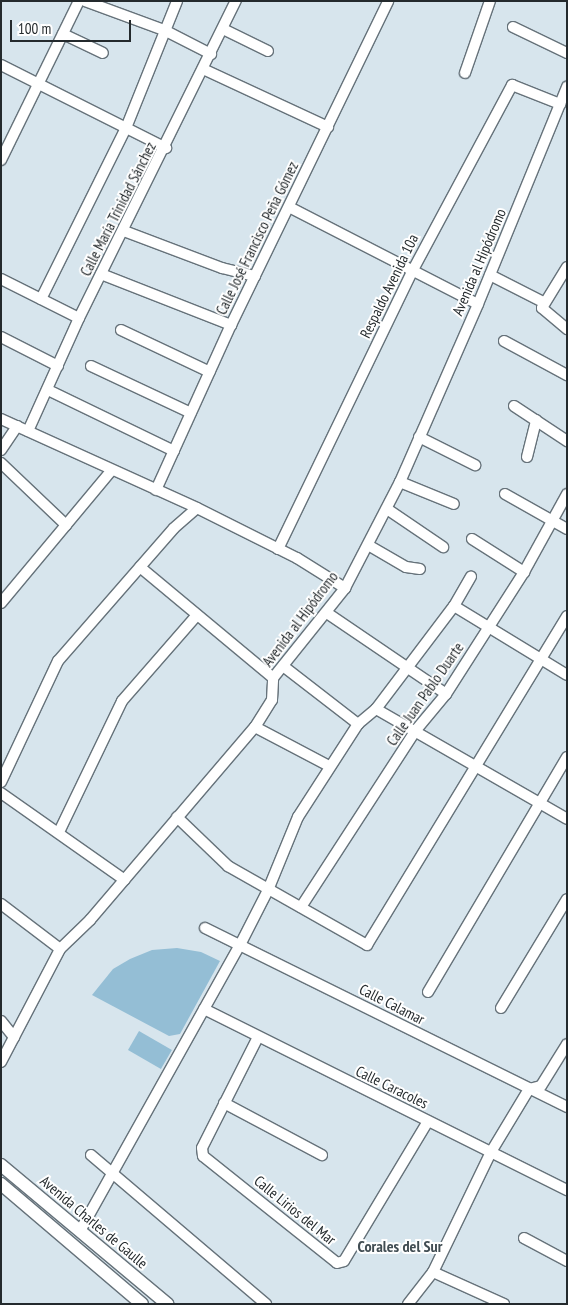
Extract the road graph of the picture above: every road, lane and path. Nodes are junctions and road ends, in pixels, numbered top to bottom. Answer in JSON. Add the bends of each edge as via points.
{"nodes":[{"id":1,"x":79,"y":1,"type":"edge"},
{"id":2,"x":85,"y":1,"type":"edge"},
{"id":3,"x":236,"y":1,"type":"edge"},
{"id":4,"x":388,"y":1,"type":"edge"},
{"id":5,"x":490,"y":1,"type":"edge"},
{"id":6,"x":174,"y":2,"type":"edge"},
{"id":7,"x":513,"y":26,"type":"dead end"},
{"id":8,"x":223,"y":29,"type":"junction"},
{"id":9,"x":164,"y":30,"type":"junction"},
{"id":10,"x":63,"y":34,"type":"junction"},
{"id":11,"x":268,"y":51,"type":"dead end"},
{"id":12,"x":103,"y":53,"type":"dead end"},
{"id":13,"x":567,"y":53,"type":"edge"},
{"id":14,"x":211,"y":54,"type":"junction"},
{"id":15,"x":1,"y":65,"type":"edge"},
{"id":16,"x":203,"y":70,"type":"junction"},
{"id":17,"x":465,"y":73,"type":"dead end"},
{"id":18,"x":38,"y":84,"type":"junction"},
{"id":19,"x":567,"y":87,"type":"edge"},
{"id":20,"x":560,"y":104,"type":"junction"},
{"id":21,"x":328,"y":127,"type":"junction"},
{"id":22,"x":126,"y":128,"type":"junction"},
{"id":23,"x":166,"y":148,"type":"junction"},
{"id":24,"x":1,"y":160,"type":"edge"},
{"id":25,"x":289,"y":207,"type":"junction"},
{"id":26,"x":124,"y":231,"type":"junction"},
{"id":27,"x":567,"y":267,"type":"edge"},
{"id":28,"x":414,"y":268,"type":"junction"},
{"id":29,"x":101,"y":274,"type":"junction"},
{"id":30,"x":490,"y":275,"type":"junction"},
{"id":31,"x":255,"y":276,"type":"junction"},
{"id":32,"x":1,"y":279,"type":"edge"},
{"id":33,"x":41,"y":299,"type":"junction"},
{"id":34,"x":478,"y":304,"type":"junction"},
{"id":35,"x":542,"y":305,"type":"junction"},
{"id":36,"x":79,"y":318,"type":"junction"},
{"id":37,"x":231,"y":325,"type":"junction"},
{"id":38,"x":567,"y":329,"type":"edge"},
{"id":39,"x":121,"y":330,"type":"dead end"},
{"id":40,"x":1,"y":337,"type":"edge"},
{"id":41,"x":504,"y":341,"type":"dead end"},
{"id":42,"x":58,"y":366,"type":"junction"},
{"id":43,"x":91,"y":366,"type":"dead end"},
{"id":44,"x":210,"y":372,"type":"junction"},
{"id":45,"x":567,"y":375,"type":"edge"},
{"id":46,"x":48,"y":390,"type":"junction"},
{"id":47,"x":514,"y":406,"type":"dead end"},
{"id":48,"x":191,"y":413,"type":"junction"},
{"id":49,"x":1,"y":418,"type":"edge"},
{"id":50,"x":536,"y":420,"type":"junction"},
{"id":51,"x":17,"y":426,"type":"junction"},
{"id":52,"x":28,"y":431,"type":"junction"},
{"id":53,"x":419,"y":437,"type":"junction"},
{"id":54,"x":567,"y":441,"type":"edge"},
{"id":55,"x":1,"y":450,"type":"edge"},
{"id":56,"x":174,"y":451,"type":"junction"},
{"id":57,"x":527,"y":456,"type":"dead end"},
{"id":58,"x":1,"y":462,"type":"edge"},
{"id":59,"x":475,"y":465,"type":"dead end"},
{"id":60,"x":112,"y":470,"type":"junction"},
{"id":61,"x":400,"y":482,"type":"junction"},
{"id":62,"x":156,"y":490,"type":"junction"},
{"id":63,"x":505,"y":494,"type":"dead end"},
{"id":64,"x":567,"y":494,"type":"edge"},
{"id":65,"x":454,"y":504,"type":"dead end"},
{"id":66,"x":197,"y":508,"type":"junction"},
{"id":67,"x":388,"y":509,"type":"junction"},
{"id":68,"x":553,"y":521,"type":"junction"},
{"id":69,"x":66,"y":525,"type":"junction"},
{"id":70,"x":567,"y":529,"type":"edge"},
{"id":71,"x":472,"y":539,"type":"dead end"},
{"id":72,"x":368,"y":545,"type":"junction"},
{"id":73,"x":443,"y":547,"type":"dead end"},
{"id":74,"x":278,"y":549,"type":"junction"},
{"id":75,"x":140,"y":567,"type":"junction"},
{"id":76,"x":420,"y":570,"type":"dead end"},
{"id":77,"x":524,"y":572,"type":"junction"},
{"id":78,"x":471,"y":577,"type":"dead end"},
{"id":79,"x":345,"y":588,"type":"junction"},
{"id":80,"x":1,"y":603,"type":"edge"},
{"id":81,"x":454,"y":606,"type":"junction"},
{"id":82,"x":327,"y":613,"type":"junction"},
{"id":83,"x":196,"y":615,"type":"junction"},
{"id":84,"x":567,"y":616,"type":"edge"},
{"id":85,"x":489,"y":626,"type":"junction"},
{"id":86,"x":540,"y":660,"type":"junction"},
{"id":87,"x":283,"y":666,"type":"junction"},
{"id":88,"x":407,"y":669,"type":"junction"},
{"id":89,"x":567,"y":675,"type":"edge"},
{"id":90,"x":274,"y":678,"type":"junction"},
{"id":91,"x":446,"y":694,"type":"junction"},
{"id":92,"x":376,"y":709,"type":"junction"},
{"id":93,"x":358,"y":724,"type":"junction"},
{"id":94,"x":255,"y":726,"type":"junction"},
{"id":95,"x":416,"y":730,"type":"junction"},
{"id":96,"x":567,"y":757,"type":"edge"},
{"id":97,"x":474,"y":764,"type":"junction"},
{"id":98,"x":329,"y":766,"type":"junction"},
{"id":99,"x":1,"y":782,"type":"edge"},
{"id":100,"x":1,"y":793,"type":"edge"},
{"id":101,"x":538,"y":802,"type":"junction"},
{"id":102,"x":178,"y":818,"type":"junction"},
{"id":103,"x":567,"y":819,"type":"edge"},
{"id":104,"x":59,"y":832,"type":"junction"},
{"id":105,"x":125,"y":880,"type":"junction"},
{"id":106,"x":268,"y":890,"type":"junction"},
{"id":107,"x":567,"y":899,"type":"edge"},
{"id":108,"x":1,"y":904,"type":"edge"},
{"id":109,"x":301,"y":907,"type":"junction"},
{"id":110,"x":205,"y":928,"type":"dead end"},
{"id":111,"x":240,"y":945,"type":"junction"},
{"id":112,"x":60,"y":949,"type":"junction"},
{"id":113,"x":428,"y":992,"type":"dead end"},
{"id":114,"x":501,"y":1008,"type":"dead end"},
{"id":115,"x":204,"y":1009,"type":"junction"},
{"id":116,"x":1,"y":1021,"type":"edge"},
{"id":117,"x":14,"y":1037,"type":"junction"},
{"id":118,"x":258,"y":1037,"type":"junction"},
{"id":119,"x":567,"y":1044,"type":"edge"},
{"id":120,"x":1,"y":1062,"type":"edge"},
{"id":121,"x":529,"y":1090,"type":"junction"},
{"id":122,"x":224,"y":1103,"type":"junction"},
{"id":123,"x":567,"y":1107,"type":"edge"},
{"id":124,"x":428,"y":1121,"type":"junction"},
{"id":125,"x":491,"y":1152,"type":"junction"},
{"id":126,"x":91,"y":1155,"type":"dead end"},
{"id":127,"x":322,"y":1155,"type":"dead end"},
{"id":128,"x":1,"y":1166,"type":"edge"},
{"id":129,"x":113,"y":1174,"type":"junction"},
{"id":130,"x":1,"y":1184,"type":"edge"},
{"id":131,"x":567,"y":1190,"type":"edge"},
{"id":132,"x":80,"y":1231,"type":"junction"},
{"id":133,"x":524,"y":1238,"type":"dead end"},
{"id":134,"x":567,"y":1261,"type":"edge"},
{"id":135,"x":433,"y":1272,"type":"junction"},
{"id":136,"x":142,"y":1304,"type":"edge"},
{"id":137,"x":167,"y":1304,"type":"edge"},
{"id":138,"x":266,"y":1304,"type":"edge"},
{"id":139,"x":408,"y":1304,"type":"edge"},
{"id":140,"x":504,"y":1304,"type":"edge"}],
"edges":[{"from":1,"to":10,"type":"street"},
{"from":2,"to":9,"type":"street"},
{"from":3,"to":8,"type":"street","name":"Calle María Trinidad Sánchez"},
{"from":4,"to":21,"type":"street","name":"Calle José Francisco Peña Gómez"},
{"from":5,"to":17,"type":"street"},
{"from":6,"to":9,"type":"street"},
{"from":7,"to":13,"type":"street"},
{"from":8,"to":11,"type":"street"},
{"from":8,"to":14,"type":"street","name":"Calle María Trinidad Sánchez"},
{"from":9,"to":14,"type":"street"},
{"from":9,"to":22,"type":"street"},
{"from":10,"to":12,"type":"street"},
{"from":10,"to":18,"type":"street"},
{"from":14,"to":16,"type":"street","name":"Calle María Trinidad Sánchez"},
{"from":15,"to":18,"type":"street"},
{"from":16,"to":21,"type":"street"},
{"from":16,"to":23,"type":"street","name":"Calle María Trinidad Sánchez"},
{"from":18,"to":22,"type":"street"},
{"from":18,"to":24,"type":"street"},
{"from":19,"to":20,"type":"street","name":"Avenida al Hipódromo"},
{"from":20,"to":28,"type":"street","name":"Respaldo Avenida 10a","via":[[512,86]]},
{"from":20,"to":30,"type":"street","name":"Avenida al Hipódromo"},
{"from":21,"to":25,"type":"street","name":"Calle José Francisco Peña Gómez"},
{"from":22,"to":23,"type":"street"},
{"from":22,"to":33,"type":"street"},
{"from":23,"to":26,"type":"street","name":"Calle María Trinidad Sánchez"},
{"from":25,"to":28,"type":"street"},
{"from":25,"to":31,"type":"street","name":"Calle José Francisco Peña Gómez"},
{"from":26,"to":29,"type":"street","name":"Calle María Trinidad Sánchez"},
{"from":26,"to":31,"type":"street","via":[[222,268]]},
{"from":27,"to":35,"type":"street"},
{"from":28,"to":34,"type":"street"},
{"from":28,"to":74,"type":"street","name":"Respaldo Avenida 10a"},
{"from":29,"to":36,"type":"street","name":"Calle María Trinidad Sánchez"},
{"from":29,"to":37,"type":"street"},
{"from":30,"to":34,"type":"street","name":"Avenida al Hipódromo"},
{"from":30,"to":35,"type":"street"},
{"from":31,"to":37,"type":"street","name":"Calle José Francisco Peña Gómez"},
{"from":32,"to":33,"type":"street"},
{"from":33,"to":36,"type":"street"},
{"from":34,"to":53,"type":"street","name":"Avenida al Hipódromo"},
{"from":35,"to":38,"type":"street"},
{"from":36,"to":42,"type":"street","name":"Calle María Trinidad Sánchez"},
{"from":37,"to":44,"type":"street","name":"Calle José Francisco Peña Gómez"},
{"from":39,"to":44,"type":"street"},
{"from":40,"to":42,"type":"street"},
{"from":41,"to":45,"type":"street"},
{"from":42,"to":46,"type":"street","name":"Calle María Trinidad Sánchez"},
{"from":43,"to":48,"type":"street"},
{"from":44,"to":48,"type":"street","name":"Calle José Francisco Peña Gómez"},
{"from":46,"to":52,"type":"street","name":"Calle María Trinidad Sánchez"},
{"from":46,"to":56,"type":"street"},
{"from":47,"to":50,"type":"street"},
{"from":48,"to":56,"type":"street","name":"Calle José Francisco Peña Gómez"},
{"from":49,"to":51,"type":"street"},
{"from":50,"to":54,"type":"street"},
{"from":50,"to":57,"type":"street"},
{"from":51,"to":52,"type":"street"},
{"from":51,"to":55,"type":"street"},
{"from":52,"to":60,"type":"street"},
{"from":53,"to":59,"type":"street"},
{"from":53,"to":61,"type":"street","name":"Avenida al Hipódromo"},
{"from":56,"to":62,"type":"street","name":"Calle José Francisco Peña Gómez"},
{"from":58,"to":69,"type":"street"},
{"from":60,"to":62,"type":"street"},
{"from":60,"to":69,"type":"street"},
{"from":61,"to":65,"type":"street"},
{"from":61,"to":67,"type":"street","name":"Avenida al Hipódromo"},
{"from":62,"to":66,"type":"street"},
{"from":63,"to":68,"type":"street"},
{"from":64,"to":68,"type":"street","name":"Calle Juan Pablo Duarte"},
{"from":66,"to":74,"type":"street"},
{"from":66,"to":75,"type":"street","via":[[174,528]]},
{"from":67,"to":72,"type":"street","name":"Avenida al Hipódromo"},
{"from":67,"to":73,"type":"street"},
{"from":68,"to":70,"type":"street"},
{"from":68,"to":77,"type":"street","name":"Calle Juan Pablo Duarte"},
{"from":69,"to":80,"type":"street"},
{"from":71,"to":77,"type":"street"},
{"from":72,"to":76,"type":"street","via":[[406,567]]},
{"from":72,"to":79,"type":"street","name":"Avenida al Hipódromo"},
{"from":74,"to":79,"type":"street"},
{"from":75,"to":83,"type":"street"},
{"from":75,"to":99,"type":"street","via":[[58,661]]},
{"from":77,"to":85,"type":"street","name":"Calle Juan Pablo Duarte"},
{"from":78,"to":81,"type":"street"},
{"from":79,"to":82,"type":"street","name":"Avenida al Hipódromo"},
{"from":81,"to":85,"type":"street"},
{"from":81,"to":88,"type":"street"},
{"from":82,"to":87,"type":"street","name":"Avenida al Hipódromo"},
{"from":82,"to":88,"type":"street"},
{"from":83,"to":90,"type":"street"},
{"from":83,"to":104,"type":"street","via":[[122,701]]},
{"from":84,"to":86,"type":"street"},
{"from":85,"to":86,"type":"street"},
{"from":85,"to":91,"type":"street","name":"Calle Juan Pablo Duarte"},
{"from":86,"to":89,"type":"street"},
{"from":86,"to":97,"type":"street"},
{"from":87,"to":90,"type":"street","name":"Avenida al Hipódromo"},
{"from":87,"to":93,"type":"street"},
{"from":88,"to":91,"type":"street"},
{"from":88,"to":92,"type":"street"},
{"from":90,"to":94,"type":"street","name":"Avenida al Hipódromo","via":[[272,700]]},
{"from":91,"to":95,"type":"street","name":"Calle Juan Pablo Duarte"},
{"from":92,"to":93,"type":"street"},
{"from":92,"to":95,"type":"street"},
{"from":93,"to":98,"type":"street"},
{"from":94,"to":98,"type":"street"},
{"from":94,"to":102,"type":"street","name":"Avenida al Hipódromo"},
{"from":95,"to":97,"type":"street"},
{"from":95,"to":109,"type":"street","name":"Calle Juan Pablo Duarte"},
{"from":96,"to":101,"type":"street"},
{"from":97,"to":101,"type":"street"},
{"from":97,"to":109,"type":"street","via":[[370,943],[363,944]]},
{"from":98,"to":106,"type":"street","via":[[298,817]]},
{"from":100,"to":104,"type":"street"},
{"from":101,"to":103,"type":"street"},
{"from":101,"to":113,"type":"street"},
{"from":102,"to":105,"type":"street","name":"Avenida al Hipódromo"},
{"from":102,"to":106,"type":"street","via":[[228,866]]},
{"from":104,"to":105,"type":"street"},
{"from":105,"to":112,"type":"street","name":"Avenida al Hipódromo"},
{"from":106,"to":109,"type":"street"},
{"from":106,"to":111,"type":"street"},
{"from":107,"to":114,"type":"street"},
{"from":108,"to":112,"type":"street"},
{"from":110,"to":111,"type":"street","name":"Calle Calamar"},
{"from":111,"to":115,"type":"street"},
{"from":111,"to":121,"type":"street","name":"Calle Calamar"},
{"from":112,"to":117,"type":"street","name":"Avenida al Hipódromo"},
{"from":115,"to":118,"type":"street","name":"Calle Caracoles"},
{"from":115,"to":129,"type":"street"},
{"from":116,"to":117,"type":"street"},
{"from":117,"to":120,"type":"street","name":"Avenida al Hipódromo"},
{"from":118,"to":122,"type":"street","name":"Calle Lirios del Mar"},
{"from":118,"to":124,"type":"street","name":"Calle Caracoles"},
{"from":119,"to":121,"type":"street","via":[[541,1086]]},
{"from":121,"to":123,"type":"street","name":"Calle Calamar"},
{"from":121,"to":125,"type":"street"},
{"from":122,"to":124,"type":"street","name":"Calle Lirios del Mar","via":[[202,1148],[203,1156],[337,1264],[344,1261]]},
{"from":122,"to":127,"type":"street"},
{"from":124,"to":125,"type":"street","name":"Calle Caracoles"},
{"from":125,"to":131,"type":"street","name":"Calle Caracoles"},
{"from":125,"to":135,"type":"street"},
{"from":126,"to":129,"type":"street"},
{"from":128,"to":132,"type":"main road","name":"Avenida Charles de Gaulle"},
{"from":129,"to":132,"type":"street"},
{"from":129,"to":138,"type":"street"},
{"from":130,"to":136,"type":"main road","name":"Avenida Charles de Gaulle"},
{"from":132,"to":137,"type":"main road","name":"Avenida Charles de Gaulle"},
{"from":133,"to":134,"type":"street"},
{"from":135,"to":139,"type":"street"},
{"from":135,"to":140,"type":"street"}]}
